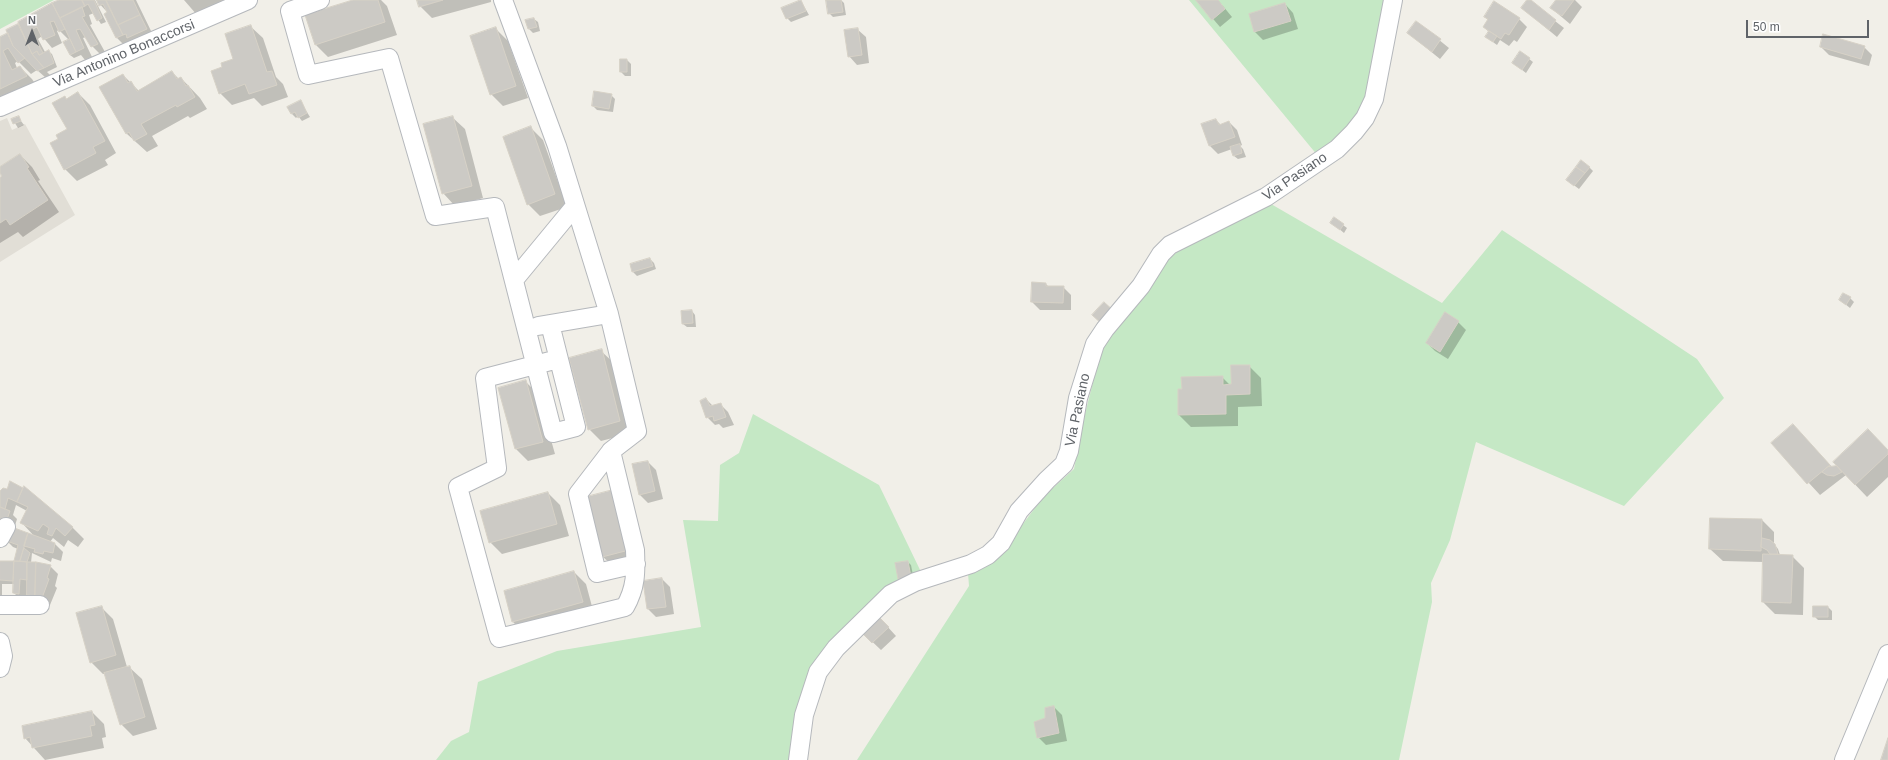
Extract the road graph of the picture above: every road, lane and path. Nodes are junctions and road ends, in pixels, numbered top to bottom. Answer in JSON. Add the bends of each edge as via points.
{"nodes":[{"id":1,"x":248,"y":0,"type":"edge"},
{"id":2,"x":320,"y":0,"type":"edge"},
{"id":3,"x":503,"y":0,"type":"edge"},
{"id":4,"x":1393,"y":0,"type":"edge"},
{"id":5,"x":0,"y":107,"type":"edge"},
{"id":6,"x":575,"y":206,"type":"junction"},
{"id":7,"x":514,"y":280,"type":"junction"},
{"id":8,"x":609,"y":314,"type":"junction"},
{"id":9,"x":550,"y":324,"type":"junction"},
{"id":10,"x":525,"y":328,"type":"junction"},
{"id":11,"x":558,"y":358,"type":"junction"},
{"id":12,"x":535,"y":364,"type":"junction"},
{"id":13,"x":611,"y":451,"type":"junction"},
{"id":14,"x":636,"y":564,"type":"junction"},
{"id":15,"x":0,"y":605,"type":"edge"},
{"id":16,"x":40,"y":605,"type":"dead end"},
{"id":17,"x":0,"y":642,"type":"edge"},
{"id":18,"x":1888,"y":654,"type":"edge"},
{"id":19,"x":0,"y":668,"type":"edge"},
{"id":20,"x":798,"y":760,"type":"edge"},
{"id":21,"x":1844,"y":760,"type":"edge"}],
"edges":[{"from":1,"to":5,"type":"street","name":"Via Antonino Bonaccorsi"},
{"from":2,"to":7,"type":"street","via":[[290,11],[308,75],[389,58],[435,216],[495,206]]},
{"from":3,"to":6,"type":"street"},
{"from":4,"to":20,"type":"street","name":"Via Pasiano","via":[[1374,99],[1358,128],[1337,149],[1266,197],[1170,245],[1161,254],[1141,286],[1095,344],[1078,398],[1070,451],[1064,464],[1019,511],[1000,542],[988,555],[971,564],[915,582],[891,594],[836,648],[818,672],[804,715]]},
{"from":6,"to":7,"type":"street"},
{"from":6,"to":8,"type":"street"},
{"from":7,"to":10,"type":"street"},
{"from":8,"to":9,"type":"street"},
{"from":8,"to":13,"type":"street","via":[[637,431]]},
{"from":9,"to":10,"type":"street"},
{"from":9,"to":11,"type":"street"},
{"from":10,"to":12,"type":"street"},
{"from":11,"to":12,"type":"street"},
{"from":11,"to":12,"type":"street","via":[[576,427],[553,433]]},
{"from":12,"to":14,"type":"street","via":[[485,378],[497,468],[458,487],[499,638],[626,607],[633,594]]},
{"from":13,"to":14,"type":"street","via":[[635,550]]},
{"from":13,"to":14,"type":"street","via":[[578,494],[597,573]]},
{"from":15,"to":16,"type":"street"},
{"from":17,"to":19,"type":"street","via":[[3,656]]},
{"from":18,"to":21,"type":"street"}]}
